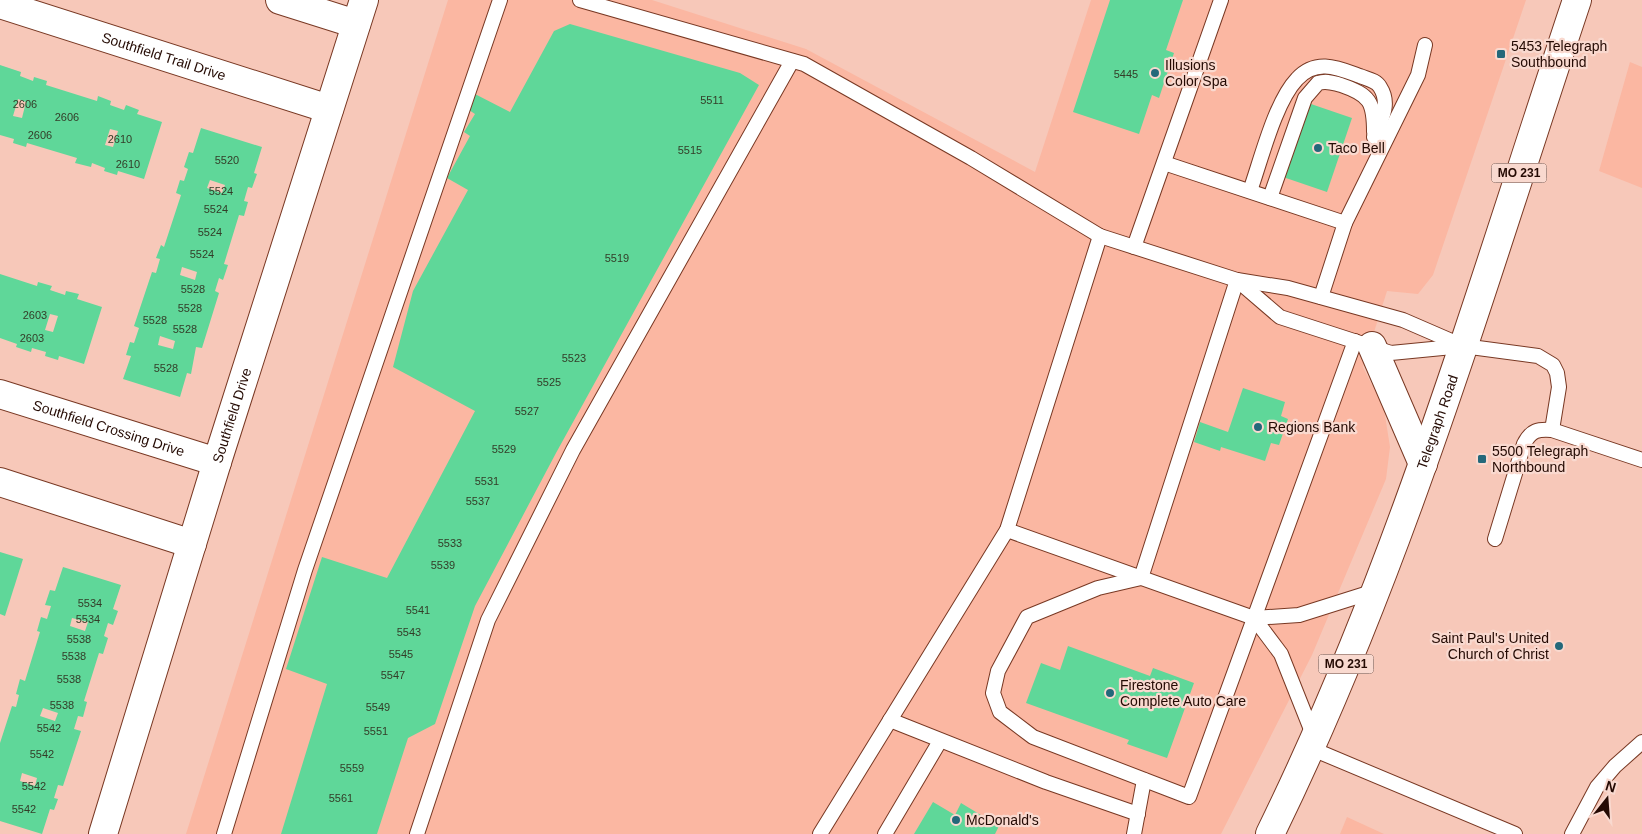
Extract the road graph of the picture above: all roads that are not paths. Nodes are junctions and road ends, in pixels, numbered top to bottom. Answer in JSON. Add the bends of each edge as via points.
{"nodes":[{"id":1,"x":280,"y":0,"type":"edge"},
{"id":2,"x":500,"y":0,"type":"edge"},
{"id":3,"x":580,"y":0,"type":"edge"},
{"id":4,"x":1221,"y":0,"type":"edge"},
{"id":5,"x":1577,"y":0,"type":"edge"},
{"id":6,"x":0,"y":4,"type":"edge"},
{"id":7,"x":360,"y":12,"type":"edge"},
{"id":8,"x":1425,"y":45,"type":"dead end"},
{"id":9,"x":792,"y":61,"type":"junction"},
{"id":10,"x":329,"y":109,"type":"junction"},
{"id":11,"x":1374,"y":137,"type":"junction"},
{"id":12,"x":1164,"y":163,"type":"junction"},
{"id":13,"x":1374,"y":163,"type":"junction"},
{"id":14,"x":1250,"y":191,"type":"junction"},
{"id":15,"x":1270,"y":198,"type":"junction"},
{"id":16,"x":1345,"y":223,"type":"junction"},
{"id":17,"x":1100,"y":236,"type":"junction"},
{"id":18,"x":1134,"y":247,"type":"junction"},
{"id":19,"x":1237,"y":280,"type":"junction"},
{"id":20,"x":1321,"y":298,"type":"junction"},
{"id":21,"x":1363,"y":344,"type":"junction"},
{"id":22,"x":1463,"y":346,"type":"junction"},
{"id":23,"x":0,"y":394,"type":"edge"},
{"id":24,"x":1552,"y":430,"type":"junction"},
{"id":25,"x":1642,"y":460,"type":"edge"},
{"id":26,"x":217,"y":462,"type":"junction"},
{"id":27,"x":1423,"y":464,"type":"junction"},
{"id":28,"x":0,"y":482,"type":"edge"},
{"id":29,"x":1007,"y":530,"type":"junction"},
{"id":30,"x":1494,"y":539,"type":"dead end"},
{"id":31,"x":192,"y":544,"type":"junction"},
{"id":32,"x":1140,"y":578,"type":"junction"},
{"id":33,"x":1378,"y":590,"type":"junction"},
{"id":34,"x":1254,"y":618,"type":"junction"},
{"id":35,"x":890,"y":720,"type":"junction"},
{"id":36,"x":940,"y":741,"type":"junction"},
{"id":37,"x":1642,"y":742,"type":"edge"},
{"id":38,"x":1313,"y":743,"type":"junction"},
{"id":39,"x":1144,"y":780,"type":"junction"},
{"id":40,"x":1138,"y":814,"type":"junction"},
{"id":41,"x":103,"y":834,"type":"edge"},
{"id":42,"x":224,"y":834,"type":"edge"},
{"id":43,"x":416,"y":834,"type":"edge"},
{"id":44,"x":820,"y":834,"type":"edge"},
{"id":45,"x":885,"y":834,"type":"edge"},
{"id":46,"x":1134,"y":834,"type":"edge"},
{"id":47,"x":1270,"y":834,"type":"edge"},
{"id":48,"x":1515,"y":834,"type":"edge"},
{"id":49,"x":1572,"y":834,"type":"edge"}],
"edges":[{"from":1,"to":7,"type":"street"},
{"from":2,"to":42,"type":"lane","via":[[305,570]]},
{"from":3,"to":9,"type":"lane"},
{"from":4,"to":12,"type":"lane"},
{"from":5,"to":22,"type":"street","name":"Telegraph Road","number":"MO 231"},
{"from":6,"to":10,"type":"street","name":"Southfield Trail Drive"},
{"from":7,"to":10,"type":"street","name":"Southfield Drive"},
{"from":8,"to":13,"type":"lane","via":[[1418,75]]},
{"from":9,"to":17,"type":"lane","via":[[804,64],[962,153]]},
{"from":9,"to":43,"type":"lane","via":[[573,450],[488,620]]},
{"from":10,"to":26,"type":"street","name":"Southfield Drive"},
{"from":11,"to":13,"type":"lane"},
{"from":11,"to":14,"type":"lane","via":[[1385,106],[1383,93],[1376,82],[1330,66],[1307,70],[1289,89],[1279,110]]},
{"from":11,"to":15,"type":"lane","via":[[1374,116],[1366,96],[1328,81],[1318,83],[1306,98]]},
{"from":12,"to":14,"type":"lane"},
{"from":12,"to":18,"type":"lane"},
{"from":13,"to":16,"type":"lane"},
{"from":14,"to":15,"type":"lane"},
{"from":15,"to":16,"type":"lane"},
{"from":16,"to":20,"type":"lane"},
{"from":17,"to":18,"type":"lane"},
{"from":17,"to":29,"type":"lane"},
{"from":18,"to":19,"type":"lane"},
{"from":19,"to":20,"type":"lane","via":[[1288,288]]},
{"from":19,"to":21,"type":"lane","via":[[1280,317]]},
{"from":19,"to":32,"type":"lane"},
{"from":20,"to":22,"type":"lane","via":[[1403,320]]},
{"from":21,"to":22,"type":"lane","via":[[1391,353]]},
{"from":21,"to":27,"type":"street"},
{"from":21,"to":34,"type":"lane"},
{"from":22,"to":24,"type":"lane","via":[[1538,356],[1553,365],[1559,387]]},
{"from":22,"to":27,"type":"street","name":"Telegraph Road","number":"MO 231"},
{"from":23,"to":26,"type":"street","name":"Southfield Crossing Drive"},
{"from":24,"to":25,"type":"lane"},
{"from":24,"to":30,"type":"lane","via":[[1538,429],[1529,434]]},
{"from":26,"to":31,"type":"street","name":"Southfield Drive"},
{"from":27,"to":33,"type":"street","name":"Telegraph Road","number":"MO 231"},
{"from":28,"to":31,"type":"street"},
{"from":29,"to":32,"type":"lane"},
{"from":29,"to":35,"type":"lane"},
{"from":31,"to":41,"type":"street","name":"Southfield Drive"},
{"from":32,"to":34,"type":"lane"},
{"from":32,"to":39,"type":"lane","via":[[1098,588],[1027,617],[998,671],[993,693],[1000,712],[1033,737]]},
{"from":33,"to":34,"type":"lane","via":[[1299,615]]},
{"from":33,"to":38,"type":"street","name":"Telegraph Road","number":"MO 231"},
{"from":34,"to":38,"type":"lane","via":[[1281,654]]},
{"from":34,"to":39,"type":"lane","via":[[1190,797]]},
{"from":35,"to":36,"type":"lane"},
{"from":35,"to":44,"type":"lane"},
{"from":36,"to":40,"type":"lane"},
{"from":36,"to":45,"type":"lane"},
{"from":37,"to":49,"type":"lane","via":[[1597,787]]},
{"from":38,"to":47,"type":"street","name":"Telegraph Road","number":"MO 231"},
{"from":38,"to":48,"type":"lane"},
{"from":39,"to":40,"type":"lane"},
{"from":40,"to":46,"type":"lane"}]}
